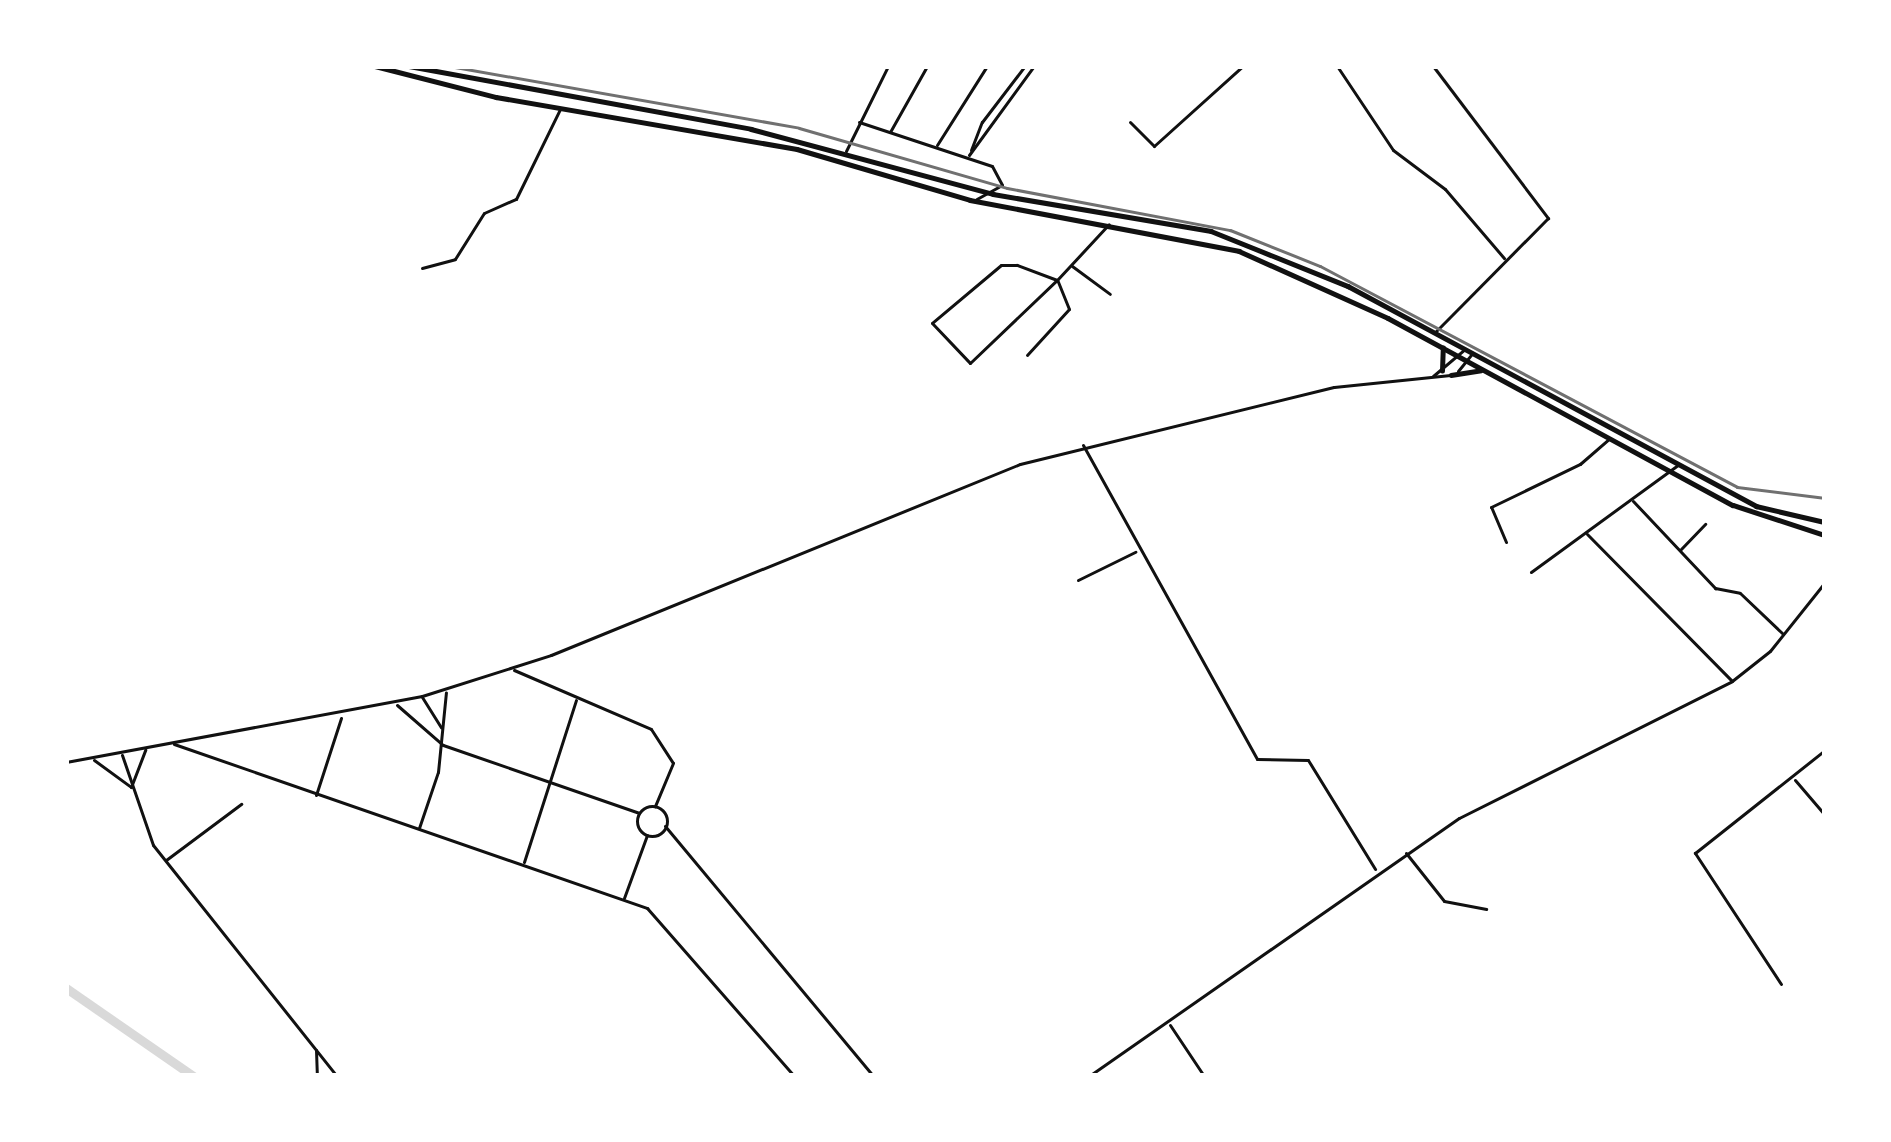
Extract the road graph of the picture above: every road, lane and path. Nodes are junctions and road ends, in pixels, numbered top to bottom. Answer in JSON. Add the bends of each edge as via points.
{"nodes":[{"id":1,"x":375,"y":66,"type":"edge"},
{"id":2,"x":409,"y":66,"type":"edge"},
{"id":3,"x":888,"y":66,"type":"edge"},
{"id":4,"x":927,"y":66,"type":"edge"},
{"id":5,"x":987,"y":66,"type":"edge"},
{"id":6,"x":1034,"y":66,"type":"edge"},
{"id":7,"x":1243,"y":66,"type":"edge"},
{"id":8,"x":1337,"y":66,"type":"edge"},
{"id":9,"x":1433,"y":66,"type":"edge"},
{"id":10,"x":1024,"y":67,"type":"edge"},
{"id":11,"x":561,"y":107,"type":"junction"},
{"id":12,"x":859,"y":122,"type":"junction"},
{"id":13,"x":1130,"y":122,"type":"dead end"},
{"id":14,"x":889,"y":133,"type":"junction"},
{"id":15,"x":936,"y":147,"type":"junction"},
{"id":16,"x":846,"y":152,"type":"junction"},
{"id":17,"x":969,"y":154,"type":"junction"},
{"id":18,"x":843,"y":162,"type":"junction"},
{"id":19,"x":993,"y":194,"type":"junction"},
{"id":20,"x":970,"y":200,"type":"junction"},
{"id":21,"x":1109,"y":224,"type":"junction"},
{"id":22,"x":1504,"y":259,"type":"junction"},
{"id":23,"x":1071,"y":265,"type":"junction"},
{"id":24,"x":422,"y":268,"type":"dead end"},
{"id":25,"x":1057,"y":280,"type":"junction"},
{"id":26,"x":1110,"y":294,"type":"dead end"},
{"id":27,"x":1435,"y":332,"type":"junction"},
{"id":28,"x":1443,"y":348,"type":"junction"},
{"id":29,"x":1468,"y":351,"type":"junction"},
{"id":30,"x":1027,"y":355,"type":"dead end"},
{"id":31,"x":1463,"y":359,"type":"junction"},
{"id":32,"x":1484,"y":370,"type":"junction"},
{"id":33,"x":1442,"y":371,"type":"junction"},
{"id":34,"x":1451,"y":375,"type":"junction"},
{"id":35,"x":1431,"y":377,"type":"junction"},
{"id":36,"x":1610,"y":438,"type":"junction"},
{"id":37,"x":1083,"y":445,"type":"junction"},
{"id":38,"x":1679,"y":464,"type":"junction"},
{"id":39,"x":1674,"y":471,"type":"junction"},
{"id":40,"x":1633,"y":501,"type":"junction"},
{"id":41,"x":1825,"y":522,"type":"edge"},
{"id":42,"x":1705,"y":524,"type":"dead end"},
{"id":43,"x":1587,"y":533,"type":"junction"},
{"id":44,"x":1825,"y":535,"type":"edge"},
{"id":45,"x":1506,"y":542,"type":"dead end"},
{"id":46,"x":1680,"y":550,"type":"junction"},
{"id":47,"x":1137,"y":551,"type":"junction"},
{"id":48,"x":1531,"y":572,"type":"dead end"},
{"id":49,"x":1078,"y":580,"type":"dead end"},
{"id":50,"x":1825,"y":582,"type":"edge"},
{"id":51,"x":1784,"y":634,"type":"junction"},
{"id":52,"x":513,"y":669,"type":"junction"},
{"id":53,"x":1732,"y":681,"type":"junction"},
{"id":54,"x":446,"y":689,"type":"junction"},
{"id":55,"x":422,"y":696,"type":"junction"},
{"id":56,"x":577,"y":698,"type":"junction"},
{"id":57,"x":397,"y":703,"type":"junction"},
{"id":58,"x":341,"y":717,"type":"junction"},
{"id":59,"x":443,"y":729,"type":"junction"},
{"id":60,"x":172,"y":743,"type":"junction"},
{"id":61,"x":443,"y":745,"type":"junction"},
{"id":62,"x":146,"y":748,"type":"junction"},
{"id":63,"x":1825,"y":750,"type":"edge"},
{"id":64,"x":122,"y":753,"type":"junction"},
{"id":65,"x":92,"y":758,"type":"junction"},
{"id":66,"x":66,"y":762,"type":"edge"},
{"id":67,"x":1792,"y":777,"type":"junction"},
{"id":68,"x":549,"y":785,"type":"junction"},
{"id":69,"x":131,"y":787,"type":"junction"},
{"id":70,"x":315,"y":796,"type":"junction"},
{"id":71,"x":241,"y":804,"type":"dead end"},
{"id":72,"x":655,"y":806,"type":"junction"},
{"id":73,"x":639,"y":813,"type":"junction"},
{"id":74,"x":1825,"y":814,"type":"edge"},
{"id":75,"x":665,"y":826,"type":"junction"},
{"id":76,"x":418,"y":830,"type":"junction"},
{"id":77,"x":647,"y":835,"type":"junction"},
{"id":78,"x":1406,"y":852,"type":"junction"},
{"id":79,"x":165,"y":861,"type":"junction"},
{"id":80,"x":523,"y":865,"type":"junction"},
{"id":81,"x":1376,"y":871,"type":"junction"},
{"id":82,"x":623,"y":900,"type":"junction"},
{"id":83,"x":1486,"y":909,"type":"dead end"},
{"id":84,"x":1781,"y":984,"type":"dead end"},
{"id":85,"x":1169,"y":1023,"type":"junction"},
{"id":86,"x":316,"y":1050,"type":"junction"},
{"id":87,"x":317,"y":1076,"type":"edge"},
{"id":88,"x":337,"y":1076,"type":"edge"},
{"id":89,"x":794,"y":1076,"type":"edge"},
{"id":90,"x":873,"y":1076,"type":"edge"},
{"id":91,"x":1089,"y":1076,"type":"edge"},
{"id":92,"x":1204,"y":1076,"type":"edge"}],
"edges":[{"from":1,"to":11,"type":"main road"},
{"from":2,"to":16,"type":"main road"},
{"from":3,"to":12,"type":"street"},
{"from":4,"to":14,"type":"street"},
{"from":5,"to":15,"type":"street"},
{"from":6,"to":17,"type":"street"},
{"from":7,"to":13,"type":"street","via":[[1154,146]]},
{"from":8,"to":22,"type":"street","via":[[1393,150],[1460,203]]},
{"from":9,"to":22,"type":"street","via":[[1547,214],[1544,230]]},
{"from":10,"to":17,"type":"street","via":[[982,122]]},
{"from":11,"to":18,"type":"main road"},
{"from":11,"to":24,"type":"street","via":[[515,199],[484,213],[455,259]]},
{"from":12,"to":14,"type":"street"},
{"from":12,"to":16,"type":"street"},
{"from":14,"to":15,"type":"street"},
{"from":15,"to":17,"type":"street"},
{"from":16,"to":18,"type":"main road"},
{"from":16,"to":19,"type":"main road"},
{"from":17,"to":19,"type":"street","via":[[1002,174]]},
{"from":18,"to":20,"type":"main road"},
{"from":19,"to":20,"type":"street"},
{"from":19,"to":27,"type":"main road","via":[[1211,231],[1308,267]]},
{"from":20,"to":21,"type":"main road"},
{"from":21,"to":23,"type":"street"},
{"from":21,"to":28,"type":"main road","via":[[1239,250]]},
{"from":22,"to":27,"type":"street"},
{"from":23,"to":25,"type":"street"},
{"from":23,"to":26,"type":"street"},
{"from":25,"to":25,"type":"street","via":[[1004,263],[932,326],[970,363]]},
{"from":25,"to":30,"type":"street","via":[[1068,314]]},
{"from":27,"to":29,"type":"main road"},
{"from":28,"to":31,"type":"main road"},
{"from":28,"to":33,"type":"main road"},
{"from":29,"to":31,"type":"street"},
{"from":29,"to":38,"type":"main road"},
{"from":31,"to":32,"type":"main road"},
{"from":31,"to":33,"type":"street"},
{"from":31,"to":34,"type":"street"},
{"from":32,"to":34,"type":"main road"},
{"from":32,"to":36,"type":"main road"},
{"from":33,"to":35,"type":"street"},
{"from":34,"to":35,"type":"street"},
{"from":35,"to":37,"type":"street","via":[[1346,384]]},
{"from":36,"to":39,"type":"main road"},
{"from":36,"to":45,"type":"street","via":[[1580,464],[1491,507]]},
{"from":37,"to":47,"type":"street"},
{"from":37,"to":52,"type":"street"},
{"from":38,"to":39,"type":"street"},
{"from":38,"to":41,"type":"main road","via":[[1756,506]]},
{"from":39,"to":40,"type":"street"},
{"from":39,"to":44,"type":"main road","via":[[1771,521]]},
{"from":40,"to":43,"type":"street"},
{"from":40,"to":46,"type":"street"},
{"from":42,"to":46,"type":"street"},
{"from":43,"to":48,"type":"street"},
{"from":43,"to":53,"type":"street"},
{"from":46,"to":51,"type":"street","via":[[1715,587],[1740,593]]},
{"from":47,"to":49,"type":"street"},
{"from":47,"to":81,"type":"street","via":[[1257,759],[1308,760]]},
{"from":50,"to":51,"type":"street"},
{"from":51,"to":53,"type":"street"},
{"from":52,"to":54,"type":"street"},
{"from":52,"to":56,"type":"street"},
{"from":53,"to":78,"type":"street"},
{"from":54,"to":55,"type":"street"},
{"from":54,"to":59,"type":"street"},
{"from":55,"to":57,"type":"street"},
{"from":55,"to":59,"type":"street"},
{"from":56,"to":68,"type":"street"},
{"from":56,"to":72,"type":"street","via":[[637,718],[670,753]]},
{"from":57,"to":58,"type":"street"},
{"from":57,"to":61,"type":"street"},
{"from":58,"to":60,"type":"street"},
{"from":58,"to":70,"type":"street"},
{"from":59,"to":61,"type":"street"},
{"from":60,"to":62,"type":"street"},
{"from":60,"to":70,"type":"street"},
{"from":61,"to":68,"type":"street"},
{"from":61,"to":76,"type":"street"},
{"from":62,"to":64,"type":"street"},
{"from":62,"to":69,"type":"street"},
{"from":63,"to":67,"type":"street"},
{"from":64,"to":65,"type":"street"},
{"from":64,"to":69,"type":"street"},
{"from":65,"to":66,"type":"street"},
{"from":65,"to":69,"type":"street"},
{"from":67,"to":74,"type":"street"},
{"from":67,"to":84,"type":"street","via":[[1695,853]]},
{"from":68,"to":73,"type":"street"},
{"from":68,"to":80,"type":"street"},
{"from":69,"to":79,"type":"street"},
{"from":70,"to":76,"type":"street"},
{"from":71,"to":79,"type":"street"},
{"from":72,"to":73,"type":"street"},
{"from":72,"to":75,"type":"street"},
{"from":73,"to":77,"type":"street"},
{"from":75,"to":77,"type":"street"},
{"from":75,"to":90,"type":"street"},
{"from":76,"to":80,"type":"street"},
{"from":77,"to":82,"type":"street"},
{"from":78,"to":81,"type":"street"},
{"from":78,"to":83,"type":"street","via":[[1444,901]]},
{"from":79,"to":86,"type":"street"},
{"from":80,"to":82,"type":"street"},
{"from":81,"to":85,"type":"street"},
{"from":82,"to":89,"type":"street","via":[[665,923]]},
{"from":85,"to":91,"type":"street"},
{"from":85,"to":92,"type":"street"},
{"from":86,"to":87,"type":"street"},
{"from":86,"to":88,"type":"street"}]}
